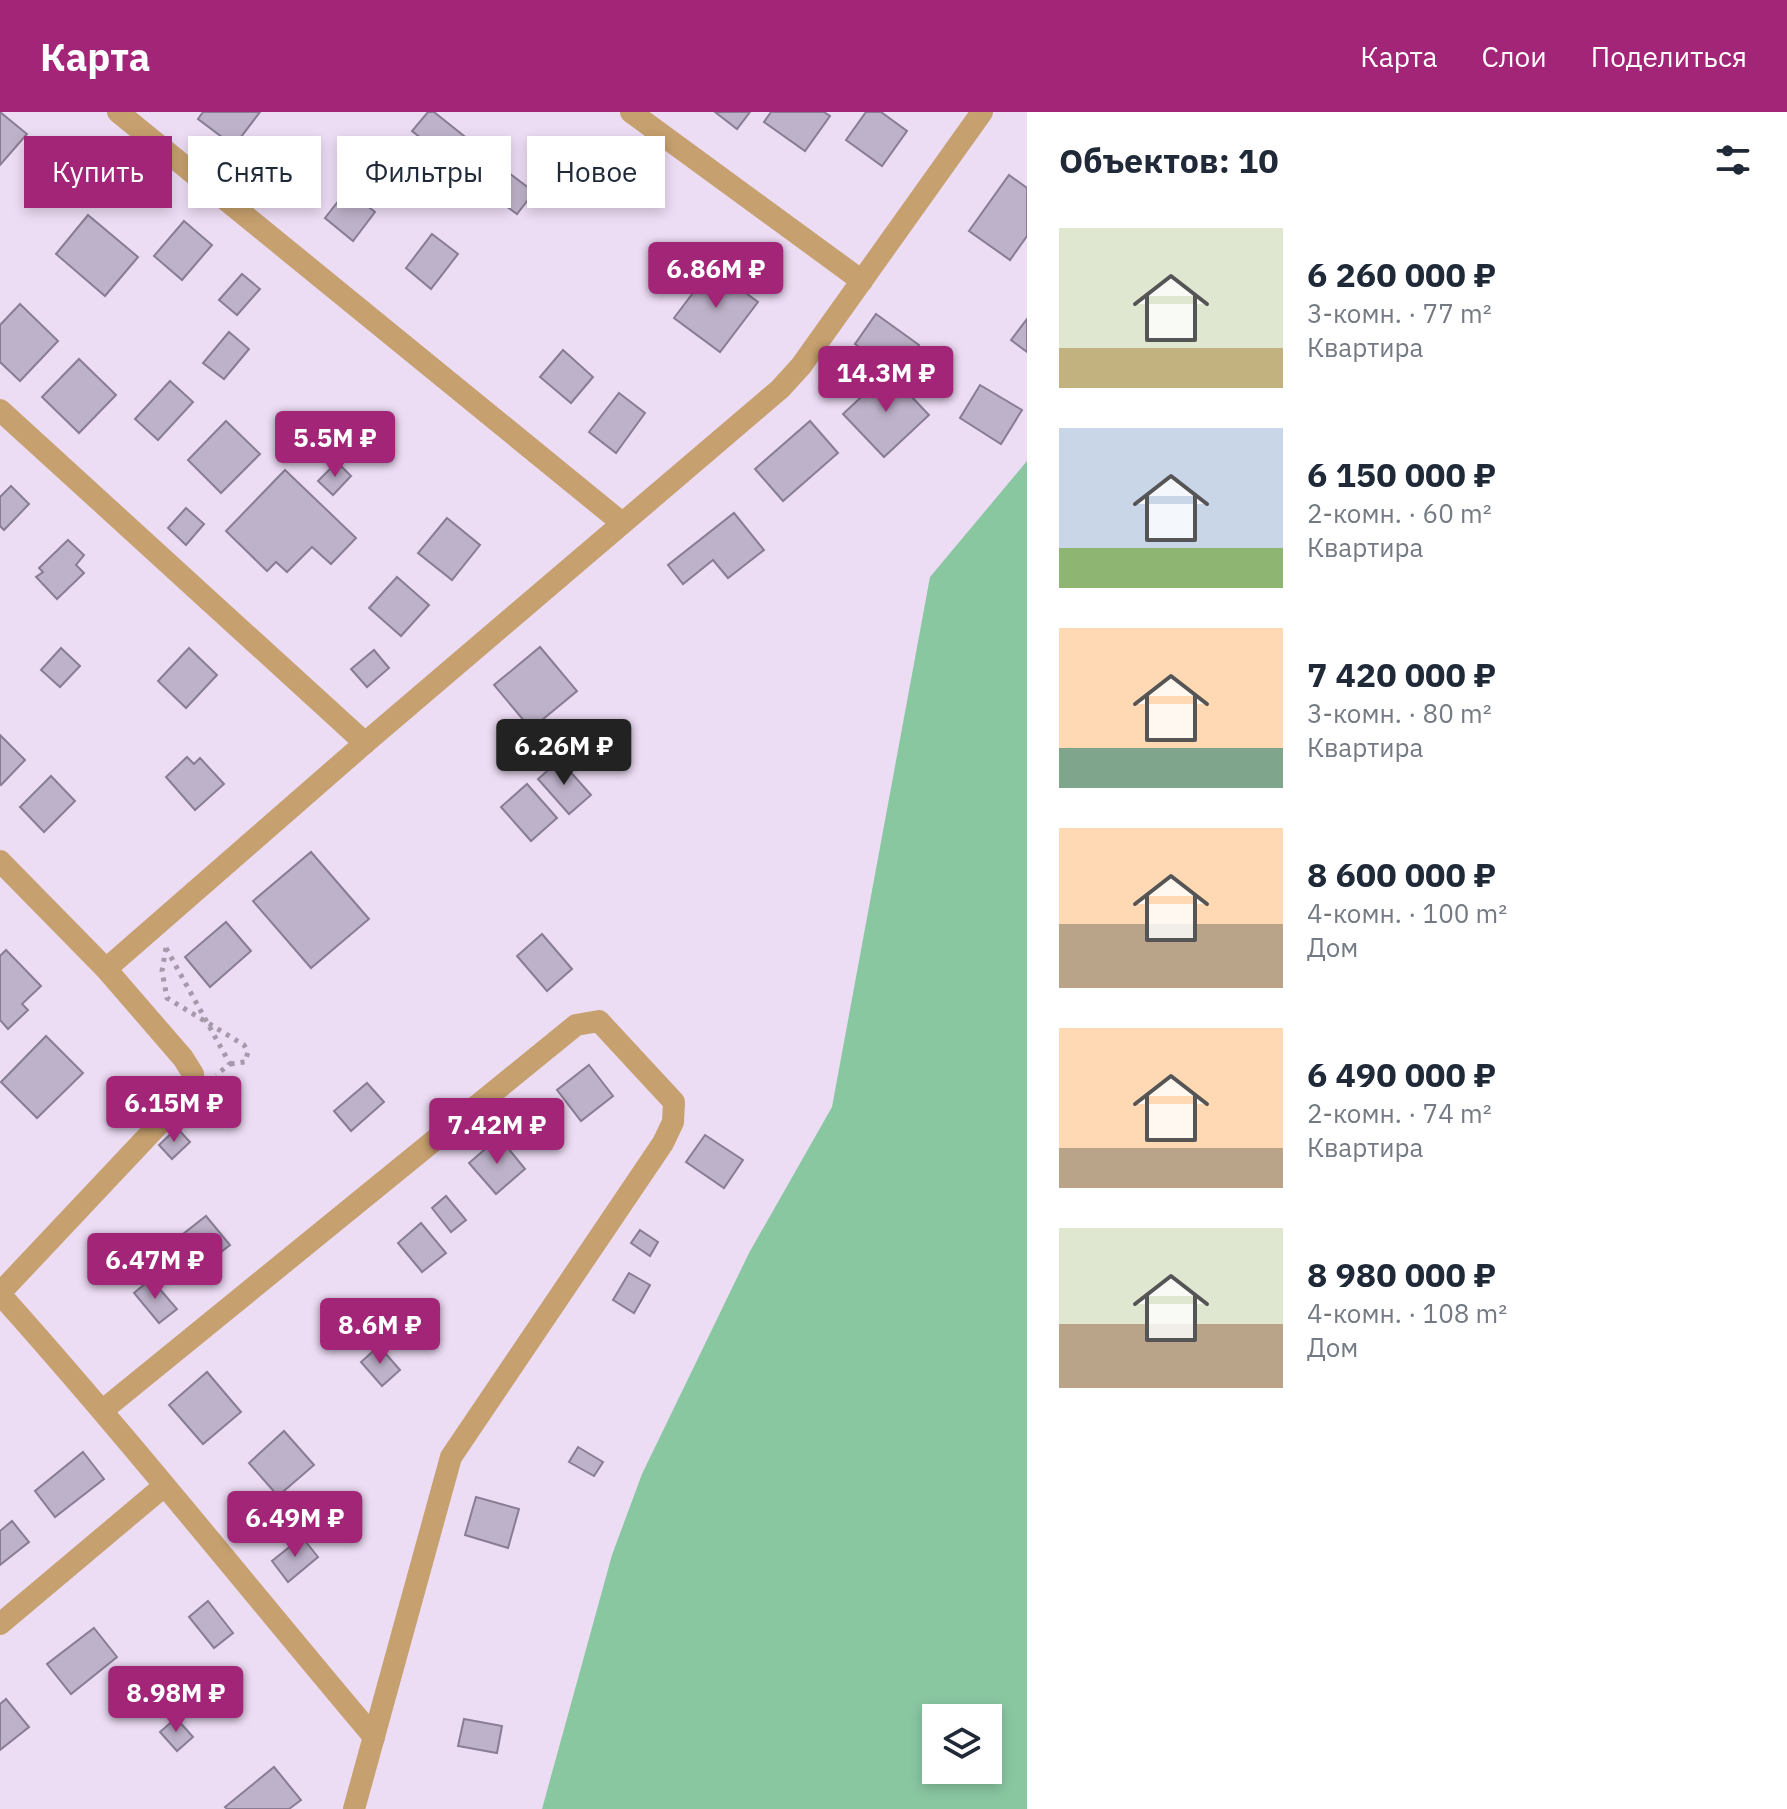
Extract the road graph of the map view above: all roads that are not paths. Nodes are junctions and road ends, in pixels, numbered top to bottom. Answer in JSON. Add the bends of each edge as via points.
{"nodes":[{"id":1,"x":118,"y":112,"type":"edge"},
{"id":2,"x":631,"y":112,"type":"edge"},
{"id":3,"x":982,"y":112,"type":"edge"},
{"id":4,"x":862,"y":281,"type":"junction"},
{"id":5,"x":0,"y":410,"type":"edge"},
{"id":6,"x":622,"y":523,"type":"junction"},
{"id":7,"x":365,"y":743,"type":"junction"},
{"id":8,"x":0,"y":861,"type":"edge"},
{"id":9,"x":106,"y":969,"type":"junction"},
{"id":10,"x":0,"y":1294,"type":"edge"},
{"id":11,"x":103,"y":1410,"type":"junction"},
{"id":12,"x":163,"y":1487,"type":"junction"},
{"id":13,"x":0,"y":1624,"type":"edge"},
{"id":14,"x":374,"y":1737,"type":"junction"},
{"id":15,"x":354,"y":1809,"type":"edge"}],
"edges":[{"from":1,"to":6,"type":"street"},
{"from":2,"to":4,"type":"street"},
{"from":3,"to":4,"type":"street"},
{"from":4,"to":6,"type":"street","via":[[780,389]]},
{"from":5,"to":7,"type":"street"},
{"from":6,"to":7,"type":"street"},
{"from":7,"to":9,"type":"street"},
{"from":8,"to":9,"type":"street"},
{"from":9,"to":10,"type":"street","via":[[183,1058],[194,1087]]},
{"from":10,"to":11,"type":"street"},
{"from":11,"to":12,"type":"street"},
{"from":11,"to":14,"type":"street","via":[[576,1025],[599,1021],[674,1102],[673,1122],[663,1143],[451,1457]]},
{"from":12,"to":13,"type":"street"},
{"from":12,"to":14,"type":"street"},
{"from":14,"to":15,"type":"street"}]}
